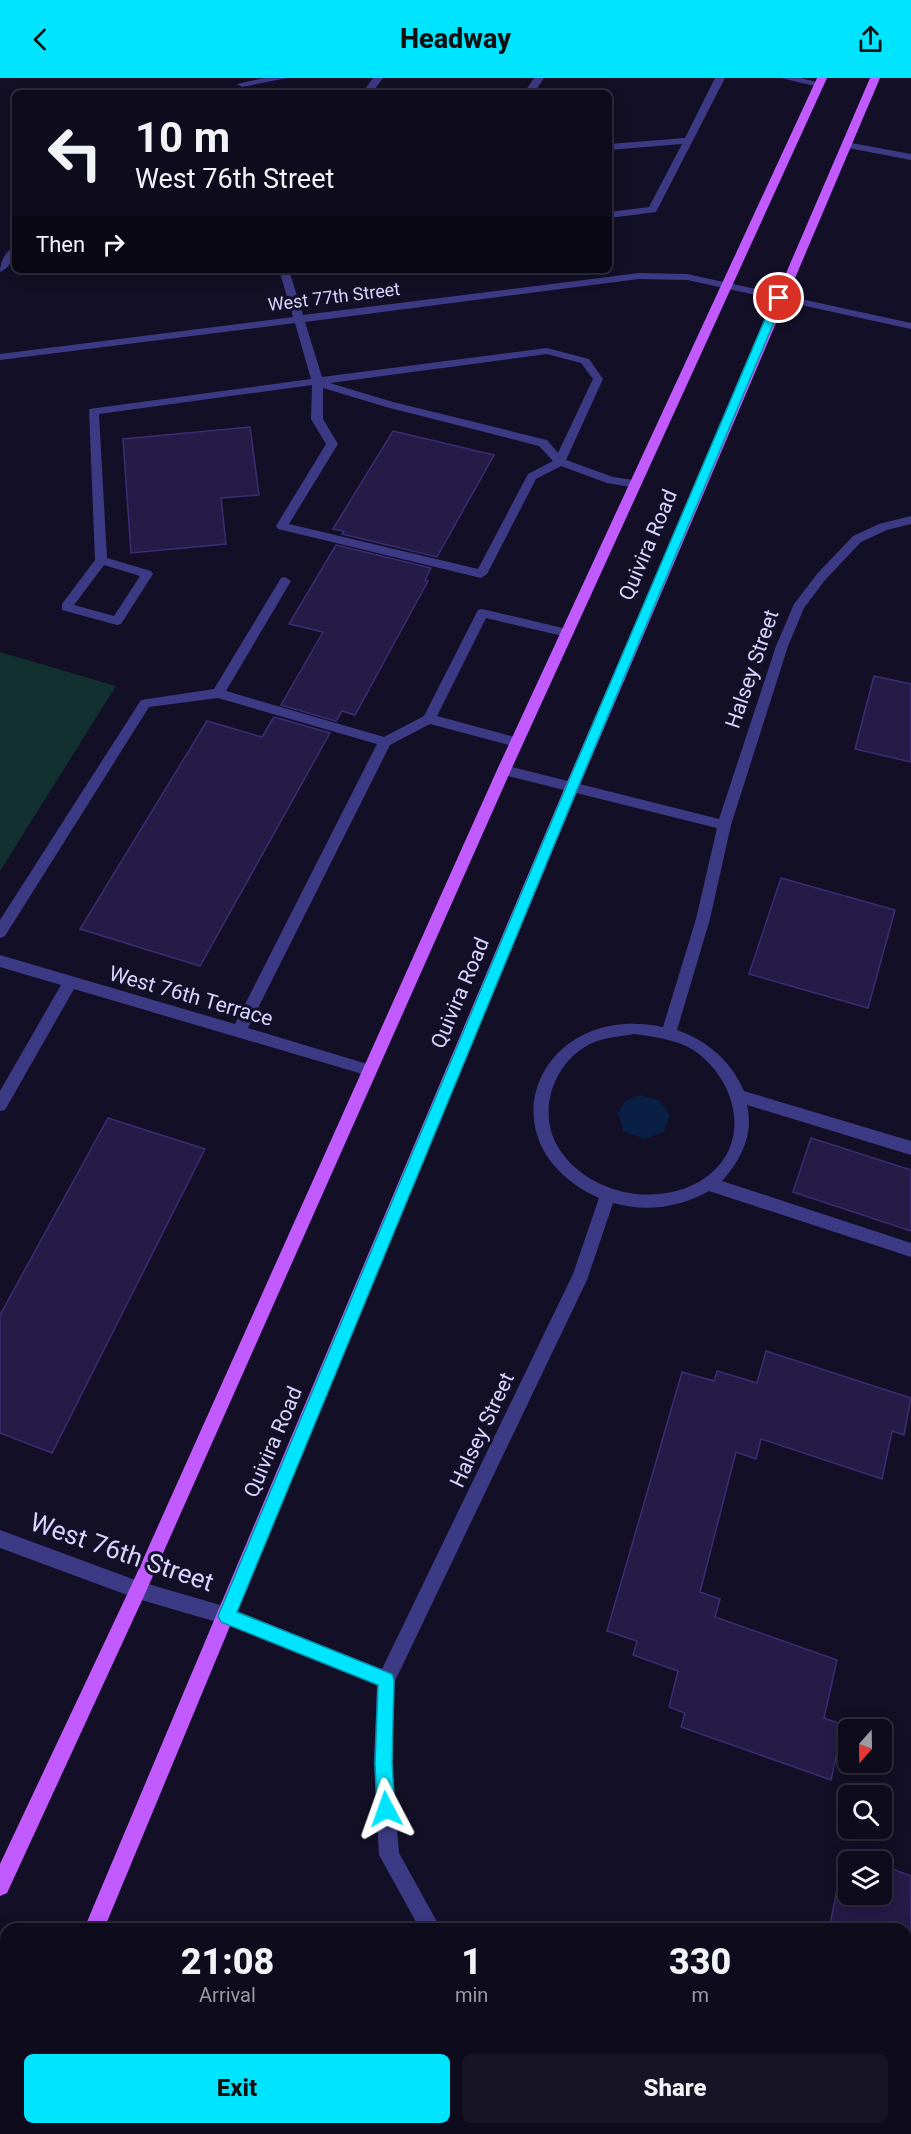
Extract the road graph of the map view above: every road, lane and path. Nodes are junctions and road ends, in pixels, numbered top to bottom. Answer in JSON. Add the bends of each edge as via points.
{"nodes":[{"id":1,"x":282,"y":78,"type":"edge"},
{"id":2,"x":720,"y":78,"type":"edge"},
{"id":3,"x":786,"y":78,"type":"edge"},
{"id":4,"x":875,"y":78,"type":"edge"},
{"id":5,"x":821,"y":81,"type":"edge"},
{"id":6,"x":242,"y":85,"type":"edge"},
{"id":7,"x":612,"y":136,"type":"edge"},
{"id":8,"x":688,"y":141,"type":"junction"},
{"id":9,"x":653,"y":144,"type":"junction"},
{"id":10,"x":846,"y":145,"type":"junction"},
{"id":11,"x":612,"y":147,"type":"edge"},
{"id":12,"x":911,"y":157,"type":"edge"},
{"id":13,"x":612,"y":215,"type":"edge"},
{"id":14,"x":12,"y":254,"type":"edge"},
{"id":15,"x":0,"y":269,"type":"edge"},
{"id":16,"x":285,"y":273,"type":"edge"},
{"id":17,"x":727,"y":286,"type":"junction"},
{"id":18,"x":779,"y":298,"type":"junction"},
{"id":19,"x":297,"y":319,"type":"junction"},
{"id":20,"x":911,"y":326,"type":"edge"},
{"id":21,"x":0,"y":357,"type":"edge"},
{"id":22,"x":318,"y":383,"type":"junction"},
{"id":23,"x":560,"y":462,"type":"junction"},
{"id":24,"x":636,"y":484,"type":"junction"},
{"id":25,"x":911,"y":520,"type":"edge"},
{"id":26,"x":101,"y":560,"type":"junction"},
{"id":27,"x":285,"y":581,"type":"dead end"},
{"id":28,"x":567,"y":633,"type":"junction"},
{"id":29,"x":218,"y":693,"type":"junction"},
{"id":30,"x":429,"y":719,"type":"junction"},
{"id":31,"x":385,"y":742,"type":"junction"},
{"id":32,"x":517,"y":742,"type":"junction"},
{"id":33,"x":504,"y":770,"type":"junction"},
{"id":34,"x":572,"y":787,"type":"junction"},
{"id":35,"x":724,"y":825,"type":"junction"},
{"id":36,"x":0,"y":932,"type":"edge"},
{"id":37,"x":0,"y":961,"type":"edge"},
{"id":38,"x":70,"y":982,"type":"junction"},
{"id":39,"x":239,"y":1032,"type":"junction"},
{"id":40,"x":669,"y":1032,"type":"junction"},
{"id":41,"x":369,"y":1070,"type":"junction"},
{"id":42,"x":740,"y":1096,"type":"junction"},
{"id":43,"x":0,"y":1105,"type":"edge"},
{"id":44,"x":911,"y":1148,"type":"edge"},
{"id":45,"x":709,"y":1184,"type":"junction"},
{"id":46,"x":608,"y":1196,"type":"junction"},
{"id":47,"x":911,"y":1250,"type":"edge"},
{"id":48,"x":0,"y":1539,"type":"edge"},
{"id":49,"x":138,"y":1590,"type":"junction"},
{"id":50,"x":227,"y":1616,"type":"junction"},
{"id":51,"x":386,"y":1680,"type":"junction"},
{"id":52,"x":0,"y":1886,"type":"edge"},
{"id":53,"x":97,"y":1923,"type":"edge"},
{"id":54,"x":428,"y":1923,"type":"edge"}],
"edges":[{"from":1,"to":6,"type":"street"},
{"from":2,"to":8,"type":"street"},
{"from":3,"to":5,"type":"street"},
{"from":4,"to":10,"type":"main road","name":"Quivira Road"},
{"from":5,"to":17,"type":"main road","name":"Quivira Road"},
{"from":7,"to":9,"type":"street"},
{"from":8,"to":9,"type":"street"},
{"from":8,"to":13,"type":"street","via":[[653,210]]},
{"from":9,"to":11,"type":"street"},
{"from":10,"to":12,"type":"street"},
{"from":10,"to":18,"type":"main road","name":"Quivira Road"},
{"from":14,"to":15,"type":"street"},
{"from":16,"to":19,"type":"street"},
{"from":17,"to":18,"type":"street","name":"West 77th Street"},
{"from":17,"to":19,"type":"street","name":"West 77th Street","via":[[687,277],[639,276]]},
{"from":17,"to":24,"type":"main road","name":"Quivira Road"},
{"from":18,"to":20,"type":"street","name":"West 77th Street"},
{"from":18,"to":34,"type":"main road","name":"Quivira Road"},
{"from":19,"to":21,"type":"street","name":"West 77th Street"},
{"from":19,"to":22,"type":"street"},
{"from":22,"to":23,"type":"street","via":[[543,443]]},
{"from":22,"to":23,"type":"street","via":[[547,351],[585,361],[597,379]]},
{"from":22,"to":23,"type":"street","via":[[317,419],[332,444],[282,525],[481,574],[532,477]]},
{"from":22,"to":26,"type":"street","via":[[93,411]]},
{"from":23,"to":24,"type":"street","via":[[611,480]]},
{"from":24,"to":28,"type":"main road","name":"Quivira Road"},
{"from":25,"to":35,"type":"street","name":"Halsey Street","via":[[857,539],[798,608]]},
{"from":26,"to":26,"type":"street","via":[[147,574],[117,621],[66,607]]},
{"from":27,"to":29,"type":"street"},
{"from":28,"to":30,"type":"street","via":[[483,613]]},
{"from":28,"to":32,"type":"main road","name":"Quivira Road"},
{"from":29,"to":31,"type":"street"},
{"from":29,"to":36,"type":"street","via":[[145,703]]},
{"from":30,"to":31,"type":"street"},
{"from":30,"to":32,"type":"street"},
{"from":31,"to":39,"type":"street"},
{"from":32,"to":33,"type":"main road","name":"Quivira Road"},
{"from":33,"to":34,"type":"street"},
{"from":33,"to":41,"type":"main road","name":"Quivira Road"},
{"from":34,"to":35,"type":"street"},
{"from":34,"to":50,"type":"main road","name":"Quivira Road"},
{"from":35,"to":40,"type":"street","name":"Halsey Street","via":[[703,919]]},
{"from":37,"to":38,"type":"street","name":"West 76th Terrace"},
{"from":38,"to":39,"type":"street","name":"West 76th Terrace"},
{"from":38,"to":43,"type":"street"},
{"from":39,"to":41,"type":"street","name":"West 76th Terrace"},
{"from":40,"to":42,"type":"street","via":[[699,1047],[724,1068]]},
{"from":40,"to":46,"type":"street","via":[[634,1028],[601,1033],[573,1047],[552,1069],[540,1097],[541,1127],[554,1156],[577,1180]]},
{"from":41,"to":49,"type":"main road","name":"Quivira Road"},
{"from":42,"to":44,"type":"street"},
{"from":42,"to":45,"type":"street","via":[[744,1122],[738,1148],[724,1171]]},
{"from":45,"to":46,"type":"street","via":[[673,1200],[641,1202]]},
{"from":45,"to":47,"type":"street"},
{"from":46,"to":51,"type":"street","name":"Halsey Street","via":[[581,1275]]},
{"from":48,"to":49,"type":"street","name":"West 76th Street"},
{"from":49,"to":50,"type":"street","name":"West 76th Street"},
{"from":49,"to":52,"type":"main road","name":"Quivira Road"},
{"from":50,"to":51,"type":"street","name":"West 76th Street"},
{"from":50,"to":53,"type":"main road","name":"Quivira Road"},
{"from":51,"to":54,"type":"street","via":[[383,1763],[389,1855]]}]}
